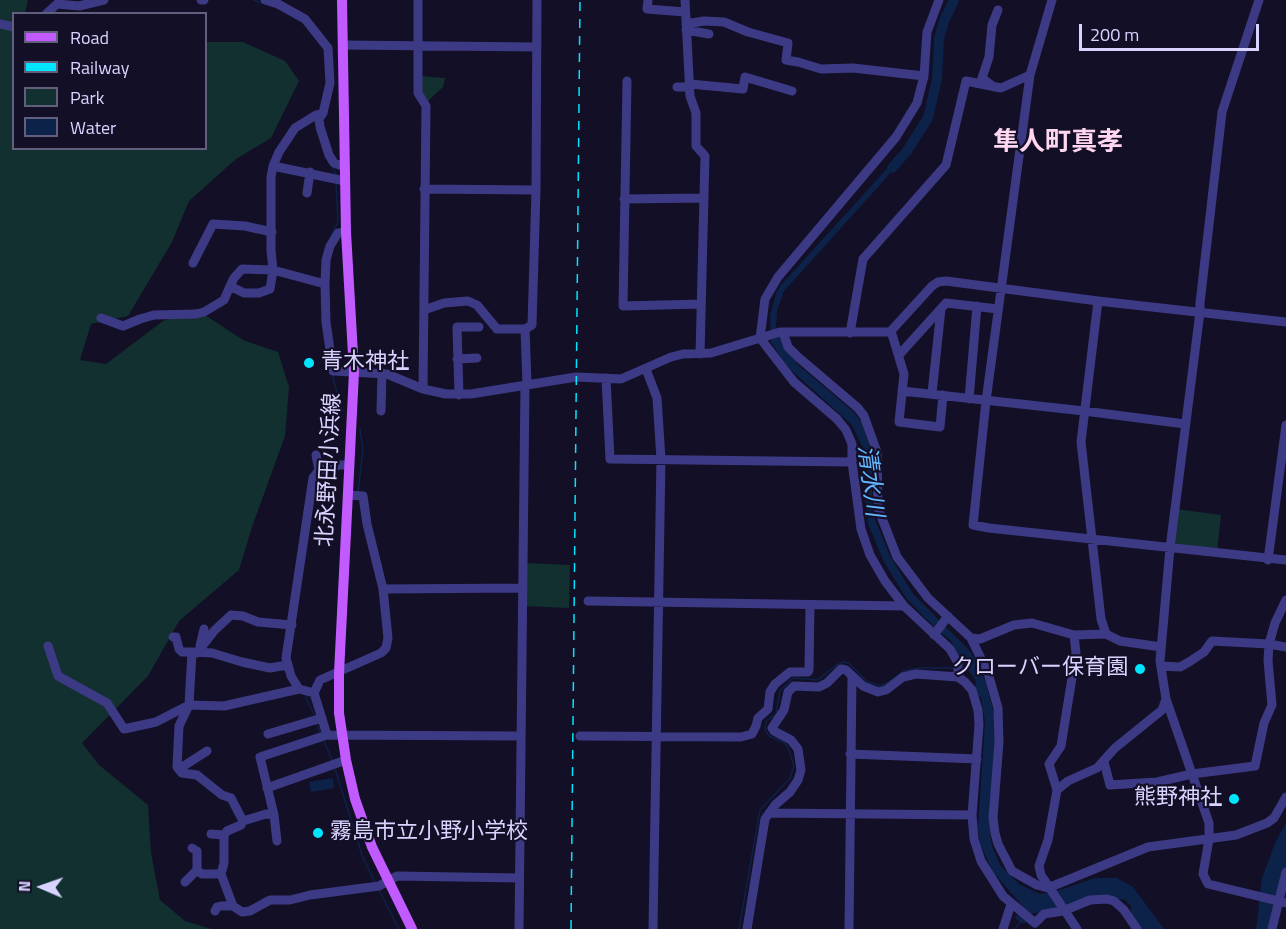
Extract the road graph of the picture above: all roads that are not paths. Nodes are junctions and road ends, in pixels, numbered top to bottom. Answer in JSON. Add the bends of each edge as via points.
{"nodes":[{"id":1,"x":104,"y":0,"type":"edge"},
{"id":2,"x":265,"y":0,"type":"edge"},
{"id":3,"x":342,"y":0,"type":"edge"},
{"id":4,"x":418,"y":0,"type":"edge"},
{"id":5,"x":537,"y":0,"type":"edge"},
{"id":6,"x":648,"y":0,"type":"edge"},
{"id":7,"x":685,"y":0,"type":"edge"},
{"id":8,"x":939,"y":0,"type":"edge"},
{"id":9,"x":1052,"y":0,"type":"edge"},
{"id":10,"x":1259,"y":0,"type":"edge"},
{"id":11,"x":90,"y":2,"type":"edge"},
{"id":12,"x":279,"y":2,"type":"edge"},
{"id":13,"x":998,"y":10,"type":"dead end"},
{"id":14,"x":48,"y":12,"type":"edge"},
{"id":15,"x":685,"y":12,"type":"junction"},
{"id":16,"x":686,"y":27,"type":"junction"},
{"id":17,"x":709,"y":34,"type":"dead end"},
{"id":18,"x":343,"y":45,"type":"junction"},
{"id":19,"x":417,"y":46,"type":"junction"},
{"id":20,"x":537,"y":47,"type":"junction"},
{"id":21,"x":344,"y":70,"type":"junction"},
{"id":22,"x":331,"y":72,"type":"junction"},
{"id":23,"x":1030,"y":75,"type":"junction"},
{"id":24,"x":924,"y":76,"type":"junction"},
{"id":25,"x":627,"y":81,"type":"dead end"},
{"id":26,"x":690,"y":85,"type":"junction"},
{"id":27,"x":677,"y":87,"type":"dead end"},
{"id":28,"x":996,"y":88,"type":"junction"},
{"id":29,"x":792,"y":91,"type":"dead end"},
{"id":30,"x":320,"y":114,"type":"junction"},
{"id":31,"x":273,"y":166,"type":"junction"},
{"id":32,"x":345,"y":167,"type":"junction"},
{"id":33,"x":310,"y":172,"type":"junction"},
{"id":34,"x":339,"y":179,"type":"junction"},
{"id":35,"x":424,"y":189,"type":"junction"},
{"id":36,"x":536,"y":190,"type":"junction"},
{"id":37,"x":307,"y":193,"type":"dead end"},
{"id":38,"x":703,"y":198,"type":"junction"},
{"id":39,"x":624,"y":199,"type":"junction"},
{"id":40,"x":272,"y":232,"type":"junction"},
{"id":41,"x":346,"y":232,"type":"junction"},
{"id":42,"x":193,"y":263,"type":"dead end"},
{"id":43,"x":273,"y":270,"type":"junction"},
{"id":44,"x":322,"y":284,"type":"junction"},
{"id":45,"x":230,"y":286,"type":"junction"},
{"id":46,"x":1001,"y":288,"type":"junction"},
{"id":47,"x":1098,"y":301,"type":"junction"},
{"id":48,"x":701,"y":304,"type":"junction"},
{"id":49,"x":977,"y":306,"type":"junction"},
{"id":50,"x":941,"y":309,"type":"junction"},
{"id":51,"x":998,"y":309,"type":"junction"},
{"id":52,"x":424,"y":310,"type":"junction"},
{"id":53,"x":1200,"y":312,"type":"junction"},
{"id":54,"x":100,"y":318,"type":"dead end"},
{"id":55,"x":1286,"y":322,"type":"edge"},
{"id":56,"x":479,"y":327,"type":"dead end"},
{"id":57,"x":525,"y":329,"type":"junction"},
{"id":58,"x":781,"y":332,"type":"junction"},
{"id":59,"x":891,"y":332,"type":"junction"},
{"id":60,"x":850,"y":333,"type":"junction"},
{"id":61,"x":762,"y":338,"type":"junction"},
{"id":62,"x":700,"y":354,"type":"junction"},
{"id":63,"x":899,"y":355,"type":"junction"},
{"id":64,"x":477,"y":358,"type":"dead end"},
{"id":65,"x":457,"y":359,"type":"junction"},
{"id":66,"x":646,"y":369,"type":"junction"},
{"id":67,"x":354,"y":372,"type":"junction"},
{"id":68,"x":382,"y":373,"type":"junction"},
{"id":69,"x":606,"y":378,"type":"junction"},
{"id":70,"x":526,"y":384,"type":"junction"},
{"id":71,"x":423,"y":389,"type":"junction"},
{"id":72,"x":902,"y":391,"type":"junction"},
{"id":73,"x":932,"y":393,"type":"junction"},
{"id":74,"x":459,"y":395,"type":"junction"},
{"id":75,"x":943,"y":395,"type":"junction"},
{"id":76,"x":969,"y":399,"type":"junction"},
{"id":77,"x":986,"y":401,"type":"junction"},
{"id":78,"x":381,"y":411,"type":"dead end"},
{"id":79,"x":1084,"y":411,"type":"junction"},
{"id":80,"x":1185,"y":424,"type":"junction"},
{"id":81,"x":1286,"y":425,"type":"edge"},
{"id":82,"x":316,"y":455,"type":"dead end"},
{"id":83,"x":661,"y":459,"type":"junction"},
{"id":84,"x":852,"y":462,"type":"junction"},
{"id":85,"x":350,"y":465,"type":"junction"},
{"id":86,"x":319,"y":470,"type":"junction"},
{"id":87,"x":355,"y":496,"type":"junction"},
{"id":88,"x":1093,"y":540,"type":"junction"},
{"id":89,"x":1170,"y":548,"type":"junction"},
{"id":90,"x":1268,"y":560,"type":"junction"},
{"id":91,"x":1286,"y":561,"type":"edge"},
{"id":92,"x":523,"y":588,"type":"junction"},
{"id":93,"x":383,"y":589,"type":"junction"},
{"id":94,"x":1286,"y":600,"type":"edge"},
{"id":95,"x":588,"y":601,"type":"dead end"},
{"id":96,"x":659,"y":603,"type":"junction"},
{"id":97,"x":810,"y":605,"type":"junction"},
{"id":98,"x":904,"y":606,"type":"junction"},
{"id":99,"x":948,"y":616,"type":"junction"},
{"id":100,"x":291,"y":625,"type":"junction"},
{"id":101,"x":204,"y":628,"type":"dead end"},
{"id":102,"x":1106,"y":634,"type":"junction"},
{"id":103,"x":934,"y":635,"type":"junction"},
{"id":104,"x":1074,"y":635,"type":"junction"},
{"id":105,"x":172,"y":637,"type":"dead end"},
{"id":106,"x":970,"y":638,"type":"junction"},
{"id":107,"x":1269,"y":644,"type":"junction"},
{"id":108,"x":48,"y":646,"type":"dead end"},
{"id":109,"x":1161,"y":647,"type":"junction"},
{"id":110,"x":1286,"y":647,"type":"edge"},
{"id":111,"x":196,"y":652,"type":"junction"},
{"id":112,"x":287,"y":664,"type":"junction"},
{"id":113,"x":1161,"y":666,"type":"junction"},
{"id":114,"x":339,"y":672,"type":"junction"},
{"id":115,"x":852,"y":677,"type":"junction"},
{"id":116,"x":958,"y":677,"type":"junction"},
{"id":117,"x":306,"y":691,"type":"junction"},
{"id":118,"x":1166,"y":699,"type":"junction"},
{"id":119,"x":189,"y":705,"type":"junction"},
{"id":120,"x":318,"y":720,"type":"junction"},
{"id":121,"x":268,"y":734,"type":"dead end"},
{"id":122,"x":342,"y":734,"type":"junction"},
{"id":123,"x":323,"y":736,"type":"junction"},
{"id":124,"x":520,"y":736,"type":"junction"},
{"id":125,"x":580,"y":736,"type":"dead end"},
{"id":126,"x":656,"y":736,"type":"junction"},
{"id":127,"x":207,"y":751,"type":"dead end"},
{"id":128,"x":850,"y":754,"type":"junction"},
{"id":129,"x":977,"y":759,"type":"junction"},
{"id":130,"x":338,"y":761,"type":"junction"},
{"id":131,"x":1104,"y":762,"type":"junction"},
{"id":132,"x":179,"y":769,"type":"junction"},
{"id":133,"x":1192,"y":774,"type":"junction"},
{"id":134,"x":267,"y":788,"type":"junction"},
{"id":135,"x":1057,"y":790,"type":"junction"},
{"id":136,"x":1286,"y":797,"type":"edge"},
{"id":137,"x":1283,"y":808,"type":"edge"},
{"id":138,"x":769,"y":813,"type":"junction"},
{"id":139,"x":849,"y":814,"type":"junction"},
{"id":140,"x":972,"y":814,"type":"junction"},
{"id":141,"x":274,"y":816,"type":"junction"},
{"id":142,"x":243,"y":822,"type":"junction"},
{"id":143,"x":211,"y":834,"type":"dead end"},
{"id":144,"x":224,"y":835,"type":"junction"},
{"id":145,"x":1209,"y":839,"type":"junction"},
{"id":146,"x":277,"y":841,"type":"dead end"},
{"id":147,"x":192,"y":848,"type":"dead end"},
{"id":148,"x":197,"y":870,"type":"junction"},
{"id":149,"x":1286,"y":872,"type":"edge"},
{"id":150,"x":221,"y":874,"type":"junction"},
{"id":151,"x":519,"y":878,"type":"junction"},
{"id":152,"x":185,"y":882,"type":"dead end"},
{"id":153,"x":380,"y":884,"type":"junction"},
{"id":154,"x":1048,"y":888,"type":"junction"},
{"id":155,"x":1282,"y":903,"type":"edge"},
{"id":156,"x":234,"y":906,"type":"junction"},
{"id":157,"x":1015,"y":907,"type":"junction"},
{"id":158,"x":215,"y":911,"type":"dead end"},
{"id":159,"x":1063,"y":911,"type":"junction"},
{"id":160,"x":412,"y":929,"type":"edge"},
{"id":161,"x":519,"y":929,"type":"edge"},
{"id":162,"x":653,"y":929,"type":"edge"},
{"id":163,"x":747,"y":929,"type":"edge"},
{"id":164,"x":849,"y":929,"type":"edge"},
{"id":165,"x":1002,"y":929,"type":"edge"},
{"id":166,"x":1077,"y":929,"type":"edge"},
{"id":167,"x":1137,"y":929,"type":"edge"},
{"id":168,"x":1272,"y":929,"type":"edge"}],
"edges":[{"from":1,"to":11,"type":"street"},
{"from":2,"to":12,"type":"street"},
{"from":3,"to":18,"type":"main road","name":"北永野田小浜線"},
{"from":4,"to":19,"type":"street"},
{"from":5,"to":20,"type":"street"},
{"from":6,"to":15,"type":"street","via":[[648,9]]},
{"from":7,"to":15,"type":"street"},
{"from":8,"to":24,"type":"street","via":[[927,32]]},
{"from":9,"to":23,"type":"street"},
{"from":10,"to":53,"type":"street","via":[[1222,112]]},
{"from":11,"to":14,"type":"street","via":[[79,6],[57,4]]},
{"from":12,"to":22,"type":"street","via":[[305,19],[321,38],[328,48]]},
{"from":13,"to":28,"type":"street","via":[[982,78]]},
{"from":15,"to":16,"type":"street"},
{"from":16,"to":17,"type":"street"},
{"from":16,"to":24,"type":"street","via":[[704,21],[724,22],[788,43],[786,60],[821,69],[853,68]]},
{"from":16,"to":26,"type":"street"},
{"from":18,"to":19,"type":"street"},
{"from":18,"to":21,"type":"main road","name":"北永野田小浜線"},
{"from":19,"to":20,"type":"street"},
{"from":19,"to":35,"type":"street","via":[[418,93],[426,106]]},
{"from":20,"to":36,"type":"street"},
{"from":21,"to":22,"type":"street"},
{"from":21,"to":32,"type":"main road","name":"北永野田小浜線"},
{"from":22,"to":30,"type":"street"},
{"from":23,"to":28,"type":"street"},
{"from":23,"to":46,"type":"street"},
{"from":24,"to":61,"type":"street","via":[[917,103],[896,136],[771,288],[765,299]]},
{"from":25,"to":39,"type":"street"},
{"from":26,"to":27,"type":"street"},
{"from":26,"to":29,"type":"street","via":[[743,94],[745,78]]},
{"from":26,"to":38,"type":"street","via":[[696,113],[696,146],[705,156]]},
{"from":28,"to":60,"type":"street","via":[[966,81],[946,165],[863,258]]},
{"from":30,"to":31,"type":"street","via":[[295,128]]},
{"from":30,"to":32,"type":"street","via":[[329,155],[334,163]]},
{"from":31,"to":33,"type":"street"},
{"from":31,"to":40,"type":"street"},
{"from":32,"to":34,"type":"main road","name":"北永野田小浜線"},
{"from":33,"to":34,"type":"street"},
{"from":33,"to":37,"type":"street"},
{"from":34,"to":41,"type":"main road","name":"北永野田小浜線"},
{"from":35,"to":36,"type":"street"},
{"from":35,"to":52,"type":"street"},
{"from":36,"to":57,"type":"street","via":[[532,325]]},
{"from":38,"to":39,"type":"street"},
{"from":38,"to":48,"type":"street"},
{"from":39,"to":48,"type":"street","via":[[623,306]]},
{"from":40,"to":42,"type":"street","via":[[213,224]]},
{"from":40,"to":43,"type":"street"},
{"from":41,"to":44,"type":"street","via":[[338,233],[330,246]]},
{"from":41,"to":67,"type":"main road","name":"北永野田小浜線"},
{"from":43,"to":44,"type":"street"},
{"from":43,"to":45,"type":"street","via":[[242,269]]},
{"from":43,"to":45,"type":"street","via":[[270,289],[260,293],[244,293]]},
{"from":44,"to":67,"type":"street","via":[[333,371]]},
{"from":45,"to":54,"type":"street","via":[[224,300],[196,314],[154,315],[123,326]]},
{"from":46,"to":47,"type":"street"},
{"from":46,"to":51,"type":"street"},
{"from":46,"to":59,"type":"street","via":[[938,282]]},
{"from":47,"to":53,"type":"street"},
{"from":47,"to":79,"type":"street"},
{"from":48,"to":62,"type":"street"},
{"from":49,"to":50,"type":"street","via":[[946,303]]},
{"from":49,"to":51,"type":"street"},
{"from":49,"to":76,"type":"street"},
{"from":50,"to":63,"type":"street"},
{"from":50,"to":73,"type":"street"},
{"from":51,"to":77,"type":"street"},
{"from":52,"to":57,"type":"street","via":[[468,301],[477,305],[497,328]]},
{"from":52,"to":71,"type":"street"},
{"from":53,"to":55,"type":"street"},
{"from":53,"to":80,"type":"street"},
{"from":56,"to":65,"type":"street","via":[[458,327]]},
{"from":57,"to":70,"type":"street"},
{"from":58,"to":60,"type":"street"},
{"from":58,"to":61,"type":"street"},
{"from":58,"to":99,"type":"street","via":[[788,347],[864,416],[876,452],[878,507],[897,557],[928,598]]},
{"from":59,"to":60,"type":"street"},
{"from":59,"to":63,"type":"street"},
{"from":61,"to":62,"type":"street"},
{"from":61,"to":84,"type":"street","via":[[794,382],[846,430],[852,444]]},
{"from":62,"to":66,"type":"street","via":[[671,357]]},
{"from":63,"to":72,"type":"street","via":[[904,374]]},
{"from":64,"to":65,"type":"street"},
{"from":65,"to":74,"type":"street"},
{"from":66,"to":69,"type":"street","via":[[621,379]]},
{"from":66,"to":83,"type":"street","via":[[657,398]]},
{"from":67,"to":68,"type":"street"},
{"from":67,"to":85,"type":"main road","name":"北永野田小浜線"},
{"from":68,"to":71,"type":"street"},
{"from":68,"to":78,"type":"street"},
{"from":69,"to":70,"type":"street","via":[[576,376]]},
{"from":69,"to":83,"type":"street","via":[[610,459]]},
{"from":70,"to":74,"type":"street"},
{"from":70,"to":92,"type":"street"},
{"from":71,"to":74,"type":"street"},
{"from":72,"to":73,"type":"street"},
{"from":72,"to":75,"type":"street","via":[[898,422],[940,427]]},
{"from":73,"to":75,"type":"street"},
{"from":75,"to":76,"type":"street"},
{"from":76,"to":77,"type":"street"},
{"from":77,"to":79,"type":"street"},
{"from":77,"to":88,"type":"street","via":[[973,525]]},
{"from":79,"to":80,"type":"street"},
{"from":79,"to":88,"type":"street","via":[[1081,442]]},
{"from":80,"to":89,"type":"street"},
{"from":81,"to":90,"type":"street"},
{"from":82,"to":86,"type":"street"},
{"from":83,"to":84,"type":"street"},
{"from":83,"to":96,"type":"street"},
{"from":84,"to":98,"type":"street","via":[[867,546],[885,581]]},
{"from":85,"to":86,"type":"street"},
{"from":85,"to":87,"type":"main road","name":"北永野田小浜線"},
{"from":86,"to":100,"type":"street","via":[[308,501]]},
{"from":87,"to":93,"type":"street","via":[[367,524]]},
{"from":87,"to":114,"type":"main road","name":"北永野田小浜線"},
{"from":88,"to":89,"type":"street"},
{"from":88,"to":102,"type":"street"},
{"from":89,"to":90,"type":"street"},
{"from":89,"to":109,"type":"street"},
{"from":90,"to":91,"type":"street"},
{"from":92,"to":93,"type":"street"},
{"from":92,"to":124,"type":"street"},
{"from":93,"to":114,"type":"street","via":[[386,648]]},
{"from":94,"to":107,"type":"street"},
{"from":95,"to":96,"type":"street"},
{"from":96,"to":97,"type":"street"},
{"from":96,"to":126,"type":"street"},
{"from":97,"to":98,"type":"street"},
{"from":97,"to":126,"type":"street","via":[[809,670],[790,672],[775,684],[768,710],[758,718],[752,734]]},
{"from":98,"to":103,"type":"street"},
{"from":99,"to":103,"type":"street"},
{"from":99,"to":106,"type":"street"},
{"from":100,"to":111,"type":"street","via":[[231,615]]},
{"from":100,"to":112,"type":"street"},
{"from":101,"to":111,"type":"street"},
{"from":102,"to":104,"type":"street"},
{"from":102,"to":109,"type":"street","via":[[1120,641]]},
{"from":103,"to":116,"type":"street","via":[[950,649],[958,663]]},
{"from":104,"to":106,"type":"street","via":[[1032,623],[1014,625],[980,639]]},
{"from":104,"to":135,"type":"street","via":[[1076,653],[1061,746],[1048,764]]},
{"from":105,"to":111,"type":"street","via":[[176,637],[182,652]]},
{"from":106,"to":154,"type":"street","via":[[988,673],[999,708],[993,818],[998,844],[1012,871]]},
{"from":107,"to":110,"type":"street"},
{"from":107,"to":113,"type":"street","via":[[1212,641],[1204,652],[1180,667]]},
{"from":107,"to":133,"type":"street","via":[[1272,705],[1264,723],[1256,766]]},
{"from":108,"to":119,"type":"street","via":[[58,676],[107,703],[124,729],[156,722]]},
{"from":109,"to":113,"type":"street"},
{"from":111,"to":112,"type":"street","via":[[270,668]]},
{"from":111,"to":119,"type":"street"},
{"from":112,"to":117,"type":"street"},
{"from":113,"to":118,"type":"street"},
{"from":114,"to":117,"type":"street"},
{"from":114,"to":122,"type":"main road","name":"北永野田小浜線"},
{"from":115,"to":116,"type":"street","via":[[878,692],[910,675]]},
{"from":115,"to":128,"type":"street"},
{"from":115,"to":138,"type":"street","via":[[841,669],[819,687],[799,685],[788,692],[784,710],[772,728],[798,749],[801,770],[790,792]]},
{"from":116,"to":129,"type":"street","via":[[972,690],[978,710]]},
{"from":117,"to":119,"type":"street","via":[[224,706]]},
{"from":117,"to":120,"type":"street"},
{"from":118,"to":131,"type":"street","via":[[1162,710],[1115,748]]},
{"from":118,"to":133,"type":"street"},
{"from":119,"to":132,"type":"street","via":[[179,726]]},
{"from":120,"to":121,"type":"street"},
{"from":120,"to":123,"type":"street"},
{"from":122,"to":123,"type":"street"},
{"from":122,"to":124,"type":"street"},
{"from":122,"to":130,"type":"main road","name":"北永野田小浜線"},
{"from":123,"to":134,"type":"street","via":[[260,757]]},
{"from":124,"to":151,"type":"street"},
{"from":125,"to":126,"type":"street"},
{"from":126,"to":162,"type":"street"},
{"from":127,"to":132,"type":"street"},
{"from":128,"to":129,"type":"street"},
{"from":128,"to":139,"type":"street"},
{"from":129,"to":140,"type":"street"},
{"from":130,"to":134,"type":"street"},
{"from":130,"to":153,"type":"main road","name":"北永野田小浜線","via":[[372,847]]},
{"from":131,"to":133,"type":"street","via":[[1110,785],[1157,782]]},
{"from":131,"to":135,"type":"street"},
{"from":132,"to":142,"type":"street","via":[[197,775],[231,798]]},
{"from":133,"to":145,"type":"street","via":[[1209,823]]},
{"from":134,"to":141,"type":"street"},
{"from":135,"to":154,"type":"street","via":[[1039,866]]},
{"from":136,"to":137,"type":"street"},
{"from":137,"to":145,"type":"street","via":[[1267,823],[1236,835]]},
{"from":138,"to":139,"type":"street"},
{"from":138,"to":163,"type":"street"},
{"from":139,"to":140,"type":"street"},
{"from":139,"to":164,"type":"street"},
{"from":140,"to":157,"type":"street","via":[[981,861],[1003,896]]},
{"from":141,"to":142,"type":"street","via":[[267,814]]},
{"from":141,"to":146,"type":"street"},
{"from":142,"to":144,"type":"street"},
{"from":143,"to":144,"type":"street"},
{"from":144,"to":150,"type":"street"},
{"from":145,"to":154,"type":"street","via":[[1148,848]]},
{"from":145,"to":155,"type":"street","via":[[1203,874],[1208,884]]},
{"from":147,"to":148,"type":"street","via":[[197,851]]},
{"from":148,"to":150,"type":"street","via":[[202,874]]},
{"from":148,"to":152,"type":"street"},
{"from":149,"to":155,"type":"street"},
{"from":150,"to":156,"type":"street"},
{"from":151,"to":153,"type":"street","via":[[397,876]]},
{"from":151,"to":161,"type":"street"},
{"from":153,"to":156,"type":"street","via":[[291,900],[276,899],[250,911],[242,912]]},
{"from":153,"to":160,"type":"main road","name":"北永野田小浜線"},
{"from":154,"to":159,"type":"street"},
{"from":155,"to":168,"type":"street"},
{"from":156,"to":158,"type":"street","via":[[217,907]]},
{"from":157,"to":159,"type":"street","via":[[1035,923],[1044,914]]},
{"from":157,"to":165,"type":"street"},
{"from":159,"to":166,"type":"street"},
{"from":159,"to":167,"type":"street","via":[[1090,900],[1107,899],[1124,910]]}]}
